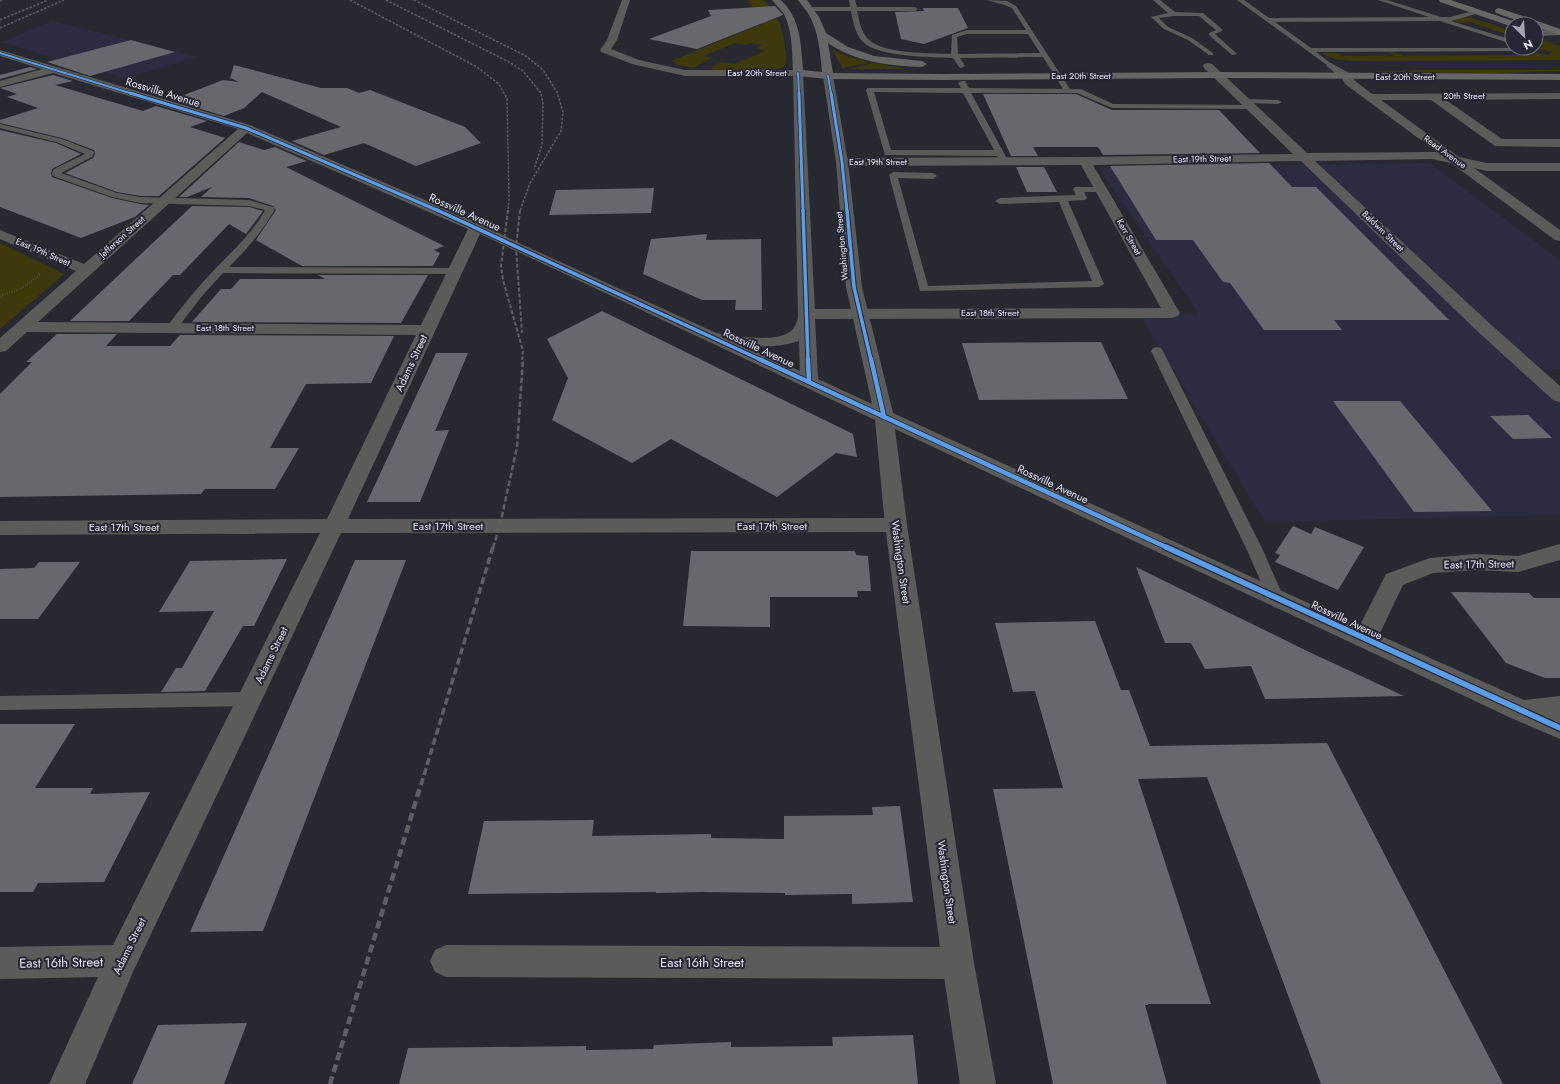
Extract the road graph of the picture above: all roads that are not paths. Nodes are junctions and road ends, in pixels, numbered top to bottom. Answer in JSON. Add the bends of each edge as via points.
{"nodes":[{"id":1,"x":626,"y":0,"type":"edge"},
{"id":2,"x":776,"y":0,"type":"edge"},
{"id":3,"x":802,"y":0,"type":"edge"},
{"id":4,"x":852,"y":0,"type":"edge"},
{"id":5,"x":989,"y":0,"type":"edge"},
{"id":6,"x":1156,"y":0,"type":"edge"},
{"id":7,"x":1240,"y":0,"type":"edge"},
{"id":8,"x":1381,"y":0,"type":"edge"},
{"id":9,"x":1443,"y":0,"type":"edge"},
{"id":10,"x":1467,"y":0,"type":"edge"},
{"id":11,"x":854,"y":9,"type":"junction"},
{"id":12,"x":915,"y":9,"type":"dead end"},
{"id":13,"x":1477,"y":12,"type":"junction"},
{"id":14,"x":814,"y":13,"type":"junction"},
{"id":15,"x":1172,"y":14,"type":"junction"},
{"id":16,"x":1513,"y":16,"type":"edge"},
{"id":17,"x":1440,"y":19,"type":"junction"},
{"id":18,"x":1268,"y":20,"type":"junction"},
{"id":19,"x":1504,"y":21,"type":"edge"},
{"id":20,"x":1544,"y":27,"type":"edge"},
{"id":21,"x":1030,"y":32,"type":"junction"},
{"id":22,"x":1560,"y":32,"type":"edge"},
{"id":23,"x":1544,"y":33,"type":"edge"},
{"id":24,"x":822,"y":34,"type":"junction"},
{"id":25,"x":1179,"y":34,"type":"junction"},
{"id":26,"x":1205,"y":34,"type":"junction"},
{"id":27,"x":1544,"y":35,"type":"edge"},
{"id":28,"x":1504,"y":39,"type":"edge"},
{"id":29,"x":1560,"y":40,"type":"edge"},
{"id":30,"x":1504,"y":49,"type":"edge"},
{"id":31,"x":1310,"y":50,"type":"junction"},
{"id":32,"x":0,"y":53,"type":"edge"},
{"id":33,"x":1211,"y":54,"type":"junction"},
{"id":34,"x":955,"y":55,"type":"junction"},
{"id":35,"x":1044,"y":55,"type":"junction"},
{"id":36,"x":961,"y":66,"type":"junction"},
{"id":37,"x":984,"y":66,"type":"dead end"},
{"id":38,"x":1051,"y":66,"type":"junction"},
{"id":39,"x":1208,"y":66,"type":"junction"},
{"id":40,"x":1331,"y":66,"type":"junction"},
{"id":41,"x":1560,"y":67,"type":"edge"},
{"id":42,"x":55,"y":69,"type":"junction"},
{"id":43,"x":798,"y":73,"type":"junction"},
{"id":44,"x":828,"y":74,"type":"junction"},
{"id":45,"x":1218,"y":75,"type":"junction"},
{"id":46,"x":1057,"y":76,"type":"junction"},
{"id":47,"x":1346,"y":76,"type":"junction"},
{"id":48,"x":959,"y":77,"type":"junction"},
{"id":49,"x":1560,"y":77,"type":"edge"},
{"id":50,"x":0,"y":84,"type":"edge"},
{"id":51,"x":966,"y":91,"type":"junction"},
{"id":52,"x":1068,"y":91,"type":"junction"},
{"id":53,"x":1433,"y":96,"type":"junction"},
{"id":54,"x":1536,"y":96,"type":"junction"},
{"id":55,"x":1560,"y":96,"type":"edge"},
{"id":56,"x":1369,"y":97,"type":"junction"},
{"id":57,"x":1278,"y":102,"type":"dead end"},
{"id":58,"x":1249,"y":104,"type":"junction"},
{"id":59,"x":1554,"y":107,"type":"dead end"},
{"id":60,"x":0,"y":126,"type":"edge"},
{"id":61,"x":246,"y":128,"type":"junction"},
{"id":62,"x":1560,"y":143,"type":"edge"},
{"id":63,"x":1002,"y":157,"type":"junction"},
{"id":64,"x":1306,"y":158,"type":"junction"},
{"id":65,"x":1085,"y":161,"type":"junction"},
{"id":66,"x":1459,"y":161,"type":"junction"},
{"id":67,"x":842,"y":162,"type":"junction"},
{"id":68,"x":1560,"y":167,"type":"edge"},
{"id":69,"x":933,"y":176,"type":"dead end"},
{"id":70,"x":1101,"y":189,"type":"junction"},
{"id":71,"x":1062,"y":198,"type":"junction"},
{"id":72,"x":164,"y":200,"type":"junction"},
{"id":73,"x":1000,"y":201,"type":"dead end"},
{"id":74,"x":476,"y":227,"type":"junction"},
{"id":75,"x":0,"y":234,"type":"edge"},
{"id":76,"x":1560,"y":237,"type":"edge"},
{"id":77,"x":86,"y":270,"type":"junction"},
{"id":78,"x":220,"y":270,"type":"junction"},
{"id":79,"x":456,"y":271,"type":"junction"},
{"id":80,"x":1172,"y":313,"type":"joint"},
{"id":81,"x":808,"y":314,"type":"junction"},
{"id":82,"x":861,"y":314,"type":"junction"},
{"id":83,"x":23,"y":327,"type":"junction"},
{"id":84,"x":172,"y":328,"type":"junction"},
{"id":85,"x":427,"y":330,"type":"junction"},
{"id":86,"x":714,"y":338,"type":"junction"},
{"id":87,"x":0,"y":347,"type":"edge"},
{"id":88,"x":1157,"y":351,"type":"dead end"},
{"id":89,"x":810,"y":382,"type":"junction"},
{"id":90,"x":1560,"y":396,"type":"edge"},
{"id":91,"x":884,"y":417,"type":"junction"},
{"id":92,"x":896,"y":525,"type":"junction"},
{"id":93,"x":334,"y":526,"type":"junction"},
{"id":94,"x":0,"y":528,"type":"edge"},
{"id":95,"x":1560,"y":552,"type":"edge"},
{"id":96,"x":1276,"y":598,"type":"junction"},
{"id":97,"x":1365,"y":639,"type":"junction"},
{"id":98,"x":250,"y":699,"type":"junction"},
{"id":99,"x":0,"y":703,"type":"edge"},
{"id":100,"x":1560,"y":706,"type":"edge"},
{"id":101,"x":1520,"y":711,"type":"junction"},
{"id":102,"x":1560,"y":728,"type":"edge"},
{"id":103,"x":122,"y":961,"type":"junction"},
{"id":104,"x":446,"y":962,"type":"dead end"},
{"id":105,"x":958,"y":963,"type":"junction"},
{"id":106,"x":0,"y":964,"type":"edge"},
{"id":107,"x":67,"y":1084,"type":"edge"},
{"id":108,"x":978,"y":1084,"type":"edge"}],
"edges":[{"from":1,"to":43,"type":"street","name":"East 20th Street","via":[[606,50],[636,62],[685,73]]},
{"from":2,"to":43,"type":"main road","via":[[789,16],[794,29]]},
{"from":3,"to":14,"type":"main road"},
{"from":4,"to":11,"type":"lane"},
{"from":5,"to":21,"type":"lane","via":[[1014,7]]},
{"from":6,"to":15,"type":"lane"},
{"from":7,"to":18,"type":"lane"},
{"from":8,"to":17,"type":"lane"},
{"from":9,"to":13,"type":"main road"},
{"from":10,"to":16,"type":"main road"},
{"from":11,"to":12,"type":"lane"},
{"from":11,"to":14,"type":"lane"},
{"from":11,"to":34,"type":"lane","via":[[862,37],[868,44],[882,50],[901,53]]},
{"from":13,"to":17,"type":"lane"},
{"from":13,"to":19,"type":"main road"},
{"from":14,"to":24,"type":"main road","name":"Washington Street"},
{"from":15,"to":25,"type":"lane","via":[[1154,17],[1166,28]]},
{"from":15,"to":26,"type":"lane","via":[[1201,14],[1220,30]]},
{"from":17,"to":18,"type":"lane"},
{"from":17,"to":28,"type":"lane"},
{"from":18,"to":31,"type":"lane"},
{"from":20,"to":22,"type":"main road"},
{"from":21,"to":34,"type":"lane","via":[[967,32],[954,36]]},
{"from":21,"to":35,"type":"lane"},
{"from":22,"to":23,"type":"street"},
{"from":24,"to":36,"type":"main road","via":[[847,51],[862,56],[907,64]]},
{"from":24,"to":44,"type":"main road","name":"Washington Street"},
{"from":25,"to":26,"type":"lane"},
{"from":25,"to":33,"type":"lane"},
{"from":26,"to":33,"type":"lane","via":[[1234,54]]},
{"from":27,"to":29,"type":"main road"},
{"from":30,"to":31,"type":"lane"},
{"from":31,"to":40,"type":"lane"},
{"from":32,"to":42,"type":"street","name":"Rossville Avenue"},
{"from":33,"to":39,"type":"lane"},
{"from":34,"to":35,"type":"lane"},
{"from":34,"to":36,"type":"lane"},
{"from":35,"to":38,"type":"lane"},
{"from":36,"to":37,"type":"main road"},
{"from":38,"to":39,"type":"main road","name":"East 20th Street"},
{"from":38,"to":44,"type":"main road","name":"East 20th Street"},
{"from":38,"to":46,"type":"lane"},
{"from":39,"to":40,"type":"main road","name":"East 20th Street"},
{"from":39,"to":45,"type":"street","name":"Baldwin Street"},
{"from":40,"to":41,"type":"main road","name":"East 20th Street"},
{"from":40,"to":47,"type":"street","name":"Read Avenue"},
{"from":42,"to":50,"type":"street"},
{"from":42,"to":61,"type":"street","name":"Rossville Avenue"},
{"from":43,"to":44,"type":"main road","name":"East 20th Street"},
{"from":43,"to":81,"type":"street"},
{"from":44,"to":48,"type":"main road","name":"East 20th Street"},
{"from":44,"to":67,"type":"street","name":"Washington Street"},
{"from":45,"to":46,"type":"main road","name":"East 20th Street"},
{"from":45,"to":47,"type":"main road","name":"East 20th Street"},
{"from":45,"to":58,"type":"street","name":"Baldwin Street"},
{"from":46,"to":48,"type":"main road","name":"East 20th Street"},
{"from":46,"to":52,"type":"lane"},
{"from":47,"to":49,"type":"main road","name":"East 20th Street"},
{"from":47,"to":56,"type":"street","name":"Read Avenue","via":[[1349,82]]},
{"from":48,"to":51,"type":"lane"},
{"from":51,"to":52,"type":"lane"},
{"from":51,"to":63,"type":"lane"},
{"from":51,"to":63,"type":"lane","via":[[870,90],[888,153]]},
{"from":52,"to":58,"type":"lane","via":[[1078,91],[1112,106]]},
{"from":53,"to":54,"type":"street","name":"20th Street"},
{"from":53,"to":56,"type":"street","name":"20th Street"},
{"from":53,"to":62,"type":"street","via":[[1499,143]]},
{"from":54,"to":55,"type":"street","name":"20th Street"},
{"from":54,"to":59,"type":"street"},
{"from":56,"to":66,"type":"street","name":"Read Avenue"},
{"from":57,"to":58,"type":"lane"},
{"from":58,"to":64,"type":"street","name":"Baldwin Street"},
{"from":60,"to":72,"type":"lane","via":[[62,142],[90,153],[56,174],[115,195],[140,200]]},
{"from":61,"to":72,"type":"street","name":"Jefferson Street"},
{"from":61,"to":74,"type":"street","name":"Rossville Avenue"},
{"from":63,"to":65,"type":"street","name":"East 19th Street"},
{"from":63,"to":67,"type":"street","name":"East 19th Street"},
{"from":64,"to":65,"type":"street","name":"East 19th Street"},
{"from":64,"to":66,"type":"street","name":"East 19th Street","via":[[1432,155]]},
{"from":64,"to":90,"type":"street","name":"Baldwin Street","via":[[1481,325]]},
{"from":65,"to":70,"type":"street","name":"Kerr Street"},
{"from":66,"to":68,"type":"street","name":"East 19th Street","via":[[1487,167]]},
{"from":66,"to":76,"type":"street","name":"Read Avenue"},
{"from":67,"to":82,"type":"street","name":"Washington Street","via":[[854,287]]},
{"from":69,"to":71,"type":"lane","via":[[893,175],[924,289],[1099,284]]},
{"from":70,"to":71,"type":"lane","via":[[1078,189],[1082,198]]},
{"from":70,"to":80,"type":"street","name":"Kerr Street"},
{"from":71,"to":73,"type":"lane"},
{"from":72,"to":77,"type":"street","name":"Jefferson Street"},
{"from":72,"to":78,"type":"lane","via":[[249,203],[270,209],[262,225],[245,246]]},
{"from":74,"to":79,"type":"street","name":"Adams Street"},
{"from":74,"to":86,"type":"street","name":"Rossville Avenue"},
{"from":75,"to":77,"type":"street","name":"East 19th Street"},
{"from":77,"to":83,"type":"street","name":"Jefferson Street"},
{"from":78,"to":79,"type":"lane"},
{"from":78,"to":84,"type":"lane"},
{"from":79,"to":85,"type":"street","name":"Adams Street"},
{"from":80,"to":82,"type":"street","name":"East 18th Street"},
{"from":81,"to":82,"type":"street","name":"East 18th Street"},
{"from":81,"to":86,"type":"street","via":[[801,331],[792,338],[771,342]]},
{"from":81,"to":89,"type":"street"},
{"from":82,"to":91,"type":"street","name":"Washington Street"},
{"from":83,"to":84,"type":"street","name":"East 18th Street"},
{"from":83,"to":87,"type":"street","name":"Jefferson Street"},
{"from":84,"to":85,"type":"street","name":"East 18th Street"},
{"from":85,"to":93,"type":"street","name":"Adams Street"},
{"from":86,"to":89,"type":"street","name":"Rossville Avenue"},
{"from":88,"to":96,"type":"lane"},
{"from":89,"to":91,"type":"street","name":"Rossville Avenue"},
{"from":91,"to":92,"type":"street","name":"Washington Street"},
{"from":91,"to":96,"type":"street","name":"Rossville Avenue"},
{"from":92,"to":93,"type":"street","name":"East 17th Street"},
{"from":92,"to":105,"type":"street","name":"Washington Street"},
{"from":93,"to":94,"type":"street","name":"East 17th Street"},
{"from":93,"to":98,"type":"street","name":"Adams Street"},
{"from":95,"to":97,"type":"street","name":"East 17th Street","via":[[1518,564],[1475,562],[1430,566],[1394,580]]},
{"from":96,"to":97,"type":"street","name":"Rossville Avenue"},
{"from":97,"to":101,"type":"street","name":"Rossville Avenue"},
{"from":98,"to":99,"type":"lane"},
{"from":98,"to":103,"type":"street","name":"Adams Street"},
{"from":100,"to":101,"type":"street"},
{"from":101,"to":102,"type":"street","name":"Rossville Avenue"},
{"from":103,"to":106,"type":"street","name":"East 16th Street"},
{"from":103,"to":107,"type":"street","name":"Adams Street"},
{"from":104,"to":105,"type":"street","name":"East 16th Street"},
{"from":105,"to":108,"type":"street","name":"Washington Street"}]}
